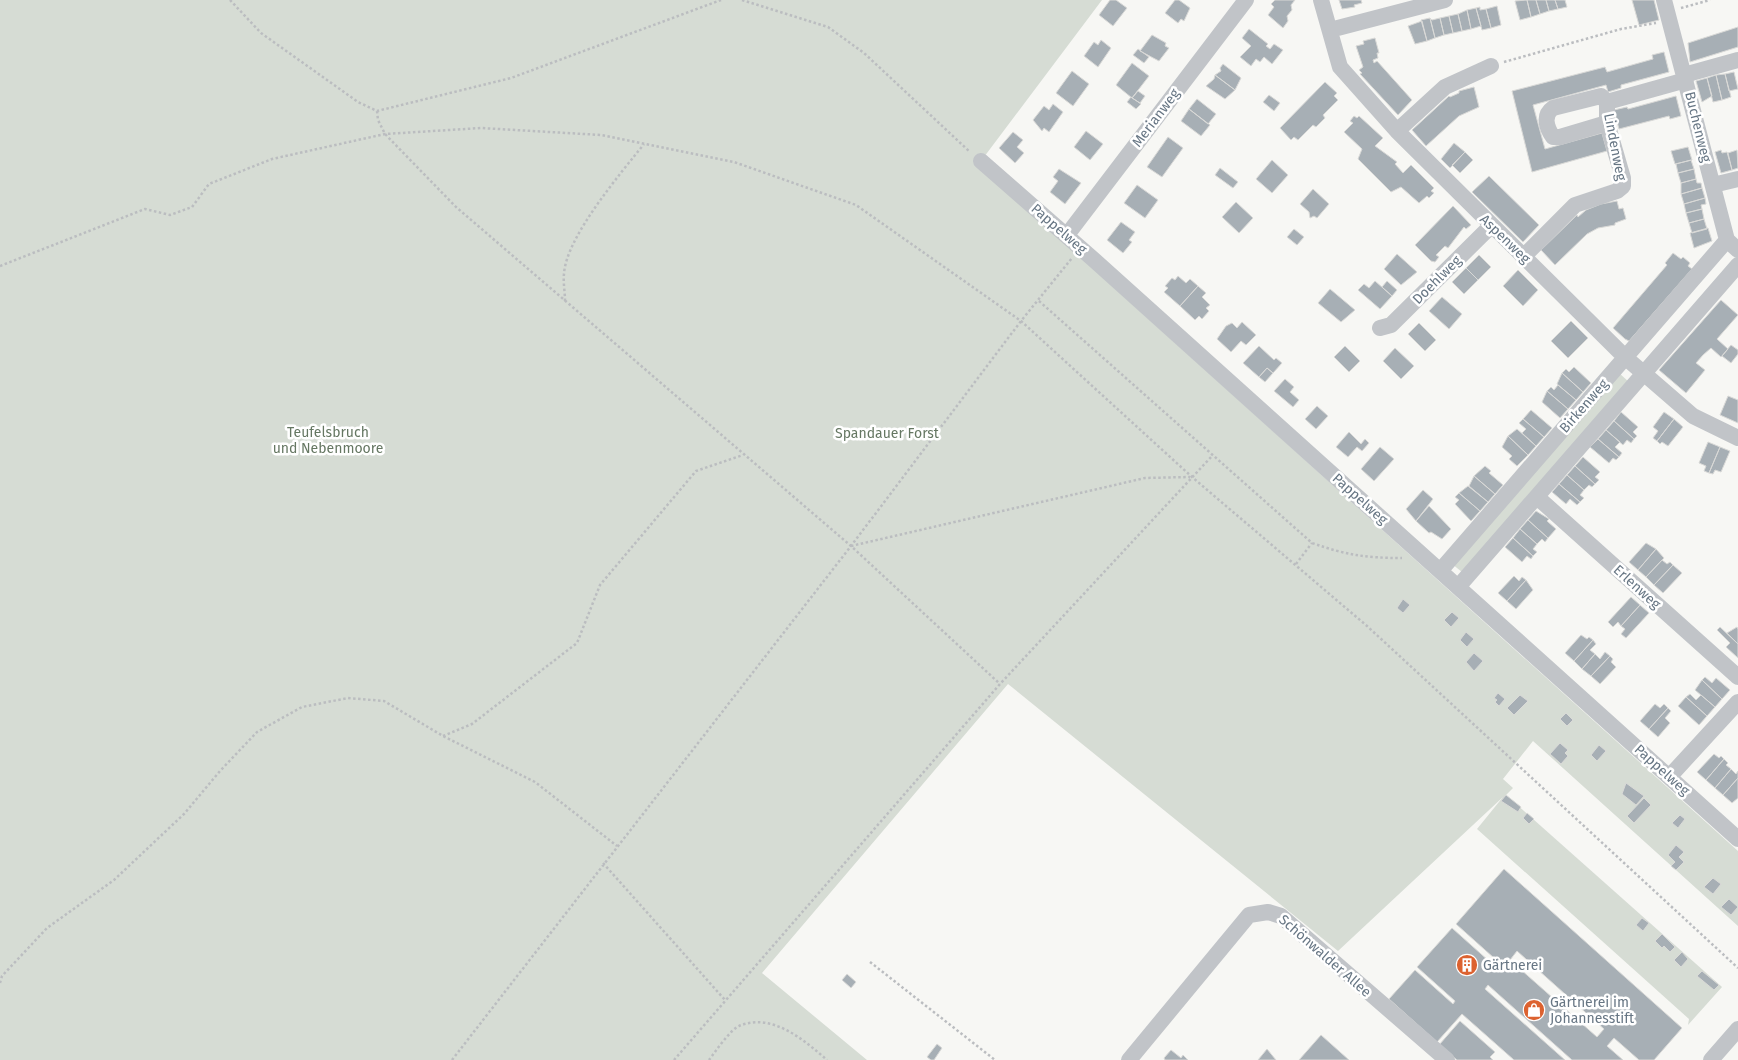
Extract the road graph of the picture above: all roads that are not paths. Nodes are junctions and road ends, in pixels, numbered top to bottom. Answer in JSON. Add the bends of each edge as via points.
{"nodes":[{"id":1,"x":1246,"y":0,"type":"edge"},
{"id":2,"x":1321,"y":0,"type":"edge"},
{"id":3,"x":1445,"y":0,"type":"edge"},
{"id":4,"x":1667,"y":11,"type":"edge"},
{"id":5,"x":1330,"y":30,"type":"junction"},
{"id":6,"x":1738,"y":60,"type":"edge"},
{"id":7,"x":1491,"y":66,"type":"road end"},
{"id":8,"x":1685,"y":78,"type":"junction"},
{"id":9,"x":1607,"y":102,"type":"junction"},
{"id":10,"x":1608,"y":123,"type":"junction"},
{"id":11,"x":1397,"y":131,"type":"junction"},
{"id":12,"x":980,"y":161,"type":"road end"},
{"id":13,"x":1738,"y":179,"type":"edge"},
{"id":14,"x":1713,"y":185,"type":"junction"},
{"id":15,"x":1491,"y":226,"type":"junction"},
{"id":16,"x":1067,"y":235,"type":"junction"},
{"id":17,"x":1732,"y":245,"type":"edge"},
{"id":18,"x":1523,"y":257,"type":"junction"},
{"id":19,"x":1738,"y":265,"type":"edge"},
{"id":20,"x":1380,"y":328,"type":"dead end"},
{"id":21,"x":1626,"y":358,"type":"junction"},
{"id":22,"x":1644,"y":374,"type":"junction"},
{"id":23,"x":1738,"y":438,"type":"edge"},
{"id":24,"x":1537,"y":497,"type":"junction"},
{"id":25,"x":1440,"y":570,"type":"junction"},
{"id":26,"x":1458,"y":587,"type":"junction"},
{"id":27,"x":1738,"y":676,"type":"edge"},
{"id":28,"x":1738,"y":702,"type":"edge"},
{"id":29,"x":1670,"y":776,"type":"junction"},
{"id":30,"x":1738,"y":839,"type":"edge"},
{"id":31,"x":1738,"y":1029,"type":"edge"},
{"id":32,"x":1129,"y":1060,"type":"edge"},
{"id":33,"x":1447,"y":1060,"type":"edge"},
{"id":34,"x":1711,"y":1060,"type":"edge"}],
"edges":[{"from":1,"to":16,"type":"street","name":"Merianweg"},
{"from":2,"to":5,"type":"street","name":"Aspenweg"},
{"from":3,"to":5,"type":"street"},
{"from":4,"to":8,"type":"street","name":"Buchenweg"},
{"from":5,"to":11,"type":"street","name":"Aspenweg","via":[[1340,67]]},
{"from":6,"to":8,"type":"street"},
{"from":7,"to":11,"type":"street","via":[[1445,87]]},
{"from":8,"to":9,"type":"street"},
{"from":8,"to":14,"type":"street","name":"Buchenweg"},
{"from":9,"to":10,"type":"street","name":"Lindenweg"},
{"from":9,"to":10,"type":"street","via":[[1601,96],[1585,99],[1553,108],[1546,118],[1553,136],[1560,137]]},
{"from":10,"to":18,"type":"street","name":"Lindenweg","via":[[1623,186],[1575,205]]},
{"from":11,"to":15,"type":"street","name":"Aspenweg"},
{"from":12,"to":16,"type":"street","name":"Pappelweg"},
{"from":13,"to":14,"type":"street"},
{"from":14,"to":17,"type":"street","name":"Buchenweg"},
{"from":15,"to":18,"type":"street","name":"Aspenweg"},
{"from":15,"to":20,"type":"street","name":"Doehlweg","via":[[1391,325]]},
{"from":16,"to":25,"type":"street","name":"Pappelweg"},
{"from":17,"to":21,"type":"street","name":"Birkenweg"},
{"from":18,"to":21,"type":"street","name":"Aspenweg"},
{"from":19,"to":22,"type":"street","name":"Birkenweg"},
{"from":21,"to":22,"type":"street","name":"Aspenweg"},
{"from":21,"to":25,"type":"street","name":"Birkenweg"},
{"from":22,"to":23,"type":"street","name":"Aspenweg","via":[[1693,416]]},
{"from":22,"to":24,"type":"street","name":"Birkenweg"},
{"from":24,"to":26,"type":"street","name":"Birkenweg"},
{"from":24,"to":27,"type":"street","name":"Erlenweg"},
{"from":25,"to":26,"type":"street","name":"Pappelweg"},
{"from":26,"to":29,"type":"street","name":"Pappelweg"},
{"from":28,"to":29,"type":"street"},
{"from":29,"to":30,"type":"street","name":"Pappelweg"},
{"from":31,"to":34,"type":"street"},
{"from":32,"to":33,"type":"street","name":"Schönwalder Allee","via":[[1249,915],[1262,912],[1281,916]]}]}
